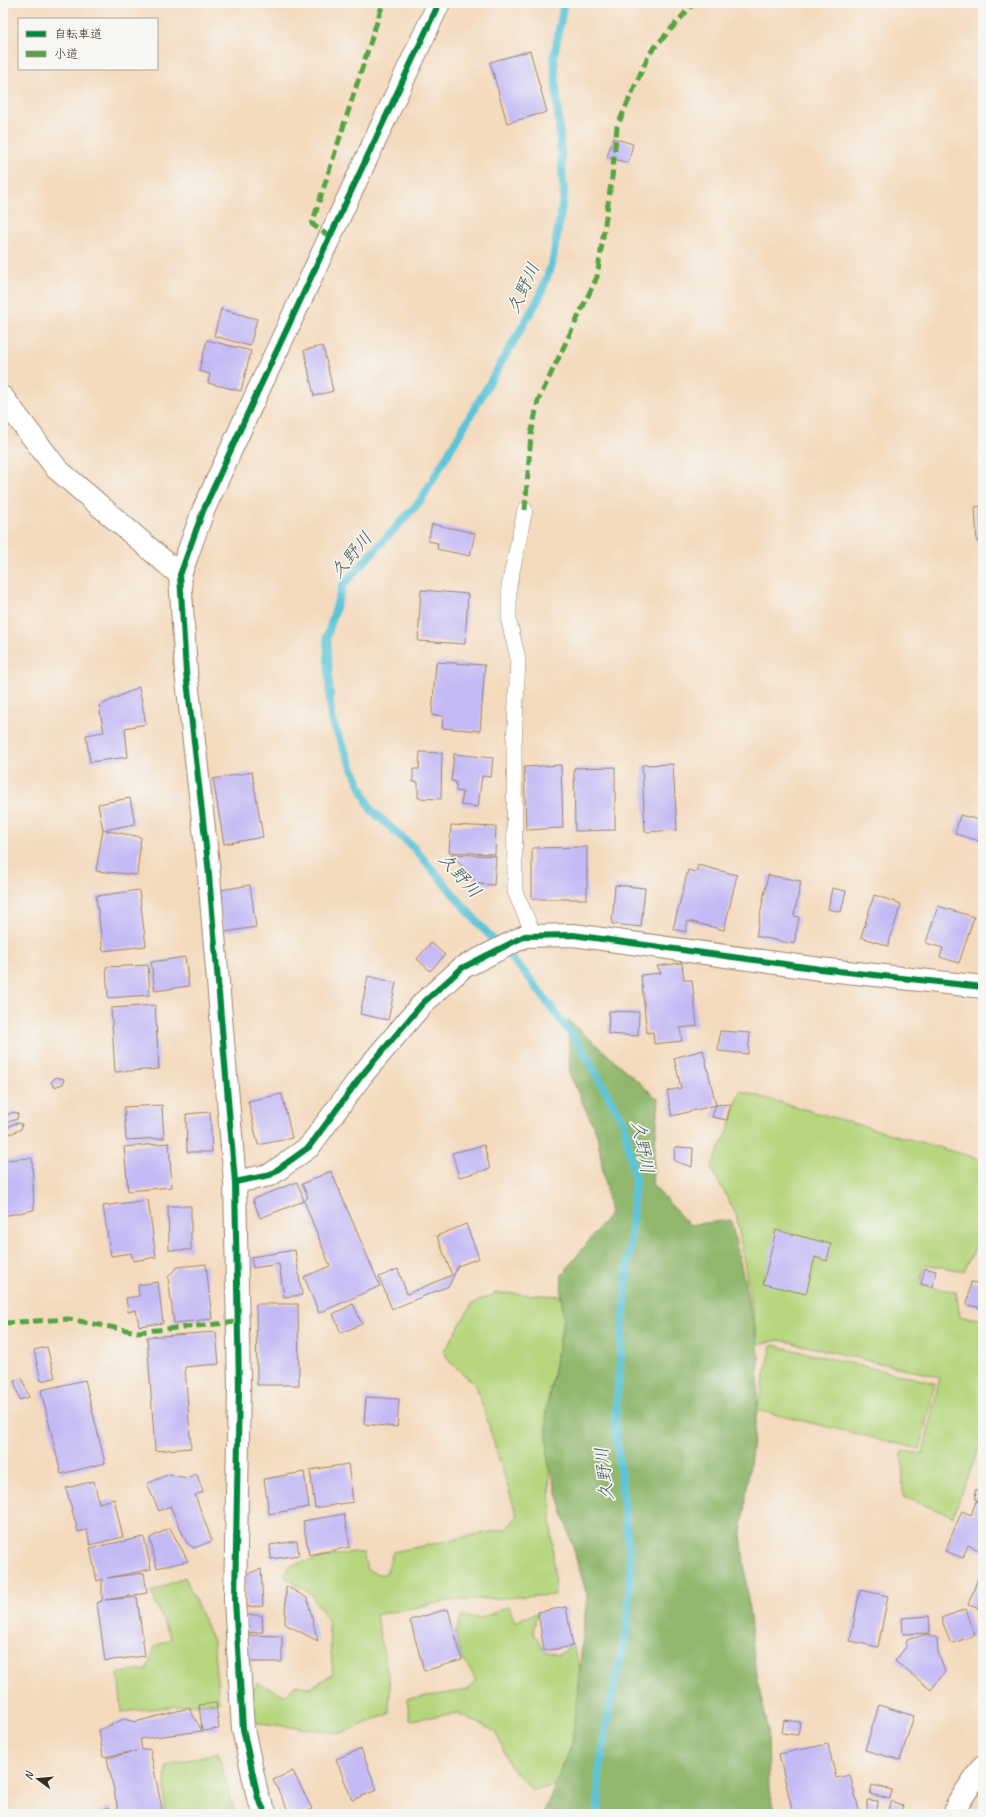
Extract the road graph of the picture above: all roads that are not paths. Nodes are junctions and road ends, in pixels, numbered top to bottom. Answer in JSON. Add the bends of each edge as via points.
{"nodes":[{"id":1,"x":439,"y":3,"type":"edge"},
{"id":2,"x":3,"y":398,"type":"edge"},
{"id":3,"x":526,"y":510,"type":"dead end"},
{"id":4,"x":180,"y":575,"type":"junction"},
{"id":5,"x":530,"y":936,"type":"junction"},
{"id":6,"x":983,"y":988,"type":"edge"},
{"id":7,"x":235,"y":1182,"type":"junction"},
{"id":8,"x":983,"y":1766,"type":"edge"},
{"id":9,"x":266,"y":1814,"type":"edge"},
{"id":10,"x":955,"y":1814,"type":"edge"}],
"edges":[{"from":1,"to":4,"type":"street","via":[[203,511]]},
{"from":2,"to":4,"type":"street","via":[[56,469]]},
{"from":3,"to":5,"type":"lane","via":[[509,586],[509,622],[518,658],[514,745],[515,892]]},
{"from":4,"to":7,"type":"street","via":[[186,672],[208,864]]},
{"from":5,"to":6,"type":"street","via":[[573,935],[820,969]]},
{"from":5,"to":7,"type":"street","via":[[462,968],[423,1003],[362,1075],[309,1147],[270,1175]]},
{"from":7,"to":9,"type":"street","via":[[239,1386],[235,1600],[243,1729],[258,1798]]},
{"from":8,"to":10,"type":"street"}]}
